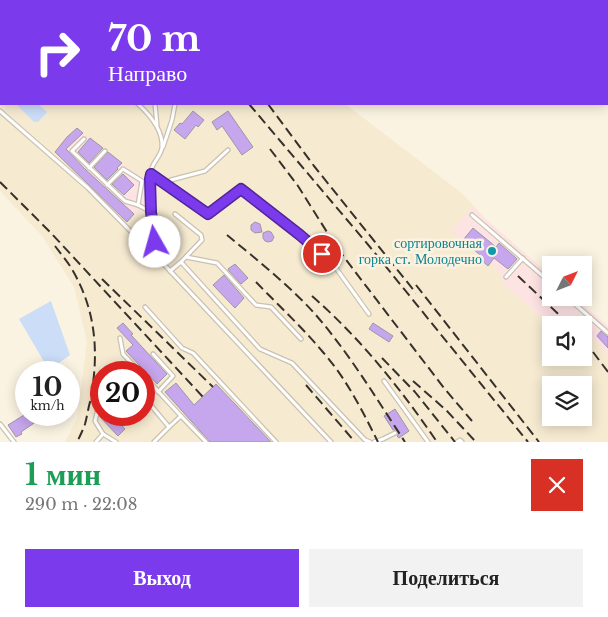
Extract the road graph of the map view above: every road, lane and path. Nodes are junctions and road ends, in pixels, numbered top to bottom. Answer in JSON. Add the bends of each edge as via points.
{"nodes":[{"id":1,"x":139,"y":105,"type":"edge"},
{"id":2,"x":155,"y":105,"type":"edge"},
{"id":3,"x":174,"y":105,"type":"edge"},
{"id":4,"x":0,"y":111,"type":"edge"},
{"id":5,"x":157,"y":128,"type":"junction"},
{"id":6,"x":84,"y":139,"type":"dead end"},
{"id":7,"x":163,"y":148,"type":"junction"},
{"id":8,"x":228,"y":150,"type":"dead end"},
{"id":9,"x":105,"y":151,"type":"dead end"},
{"id":10,"x":89,"y":168,"type":"junction"},
{"id":11,"x":151,"y":174,"type":"junction"},
{"id":12,"x":107,"y":185,"type":"junction"},
{"id":13,"x":166,"y":185,"type":"junction"},
{"id":14,"x":138,"y":205,"type":"junction"},
{"id":15,"x":151,"y":212,"type":"junction"},
{"id":16,"x":175,"y":214,"type":"dead end"},
{"id":17,"x":472,"y":215,"type":"dead end"},
{"id":18,"x":157,"y":257,"type":"junction"},
{"id":19,"x":186,"y":257,"type":"junction"},
{"id":20,"x":523,"y":258,"type":"junction"},
{"id":21,"x":181,"y":262,"type":"junction"},
{"id":22,"x":170,"y":270,"type":"junction"},
{"id":23,"x":542,"y":275,"type":"edge"},
{"id":24,"x":506,"y":277,"type":"dead end"},
{"id":25,"x":577,"y":306,"type":"edge"},
{"id":26,"x":145,"y":307,"type":"dead end"},
{"id":27,"x":369,"y":314,"type":"dead end"},
{"id":28,"x":608,"y":333,"type":"edge"},
{"id":29,"x":120,"y":338,"type":"dead end"},
{"id":30,"x":301,"y":338,"type":"dead end"},
{"id":31,"x":153,"y":354,"type":"dead end"},
{"id":32,"x":130,"y":361,"type":"edge"},
{"id":33,"x":384,"y":381,"type":"dead end"},
{"id":34,"x":155,"y":389,"type":"edge"},
{"id":35,"x":158,"y":392,"type":"junction"},
{"id":36,"x":155,"y":410,"type":"edge"},
{"id":37,"x":181,"y":416,"type":"junction"},
{"id":38,"x":0,"y":424,"type":"edge"},
{"id":39,"x":98,"y":426,"type":"edge"},
{"id":40,"x":170,"y":427,"type":"junction"},
{"id":41,"x":395,"y":433,"type":"dead end"},
{"id":42,"x":103,"y":434,"type":"junction"},
{"id":43,"x":14,"y":442,"type":"edge"},
{"id":44,"x":96,"y":442,"type":"edge"},
{"id":45,"x":116,"y":442,"type":"edge"},
{"id":46,"x":154,"y":442,"type":"edge"},
{"id":47,"x":206,"y":442,"type":"edge"},
{"id":48,"x":276,"y":442,"type":"edge"},
{"id":49,"x":331,"y":442,"type":"edge"},
{"id":50,"x":370,"y":442,"type":"edge"},
{"id":51,"x":374,"y":442,"type":"edge"},
{"id":52,"x":428,"y":442,"type":"edge"},
{"id":53,"x":456,"y":442,"type":"edge"},
{"id":54,"x":462,"y":442,"type":"edge"}],
"edges":[{"from":1,"to":5,"type":"lane","via":[[151,116]]},
{"from":2,"to":5,"type":"lane"},
{"from":3,"to":7,"type":"lane"},
{"from":4,"to":18,"type":"lane","via":[[88,188]]},
{"from":5,"to":7,"type":"lane"},
{"from":6,"to":10,"type":"lane","via":[[72,151]]},
{"from":7,"to":11,"type":"lane"},
{"from":8,"to":13,"type":"lane","via":[[205,171],[171,180]]},
{"from":9,"to":10,"type":"lane"},
{"from":10,"to":12,"type":"lane"},
{"from":11,"to":13,"type":"lane"},
{"from":11,"to":15,"type":"lane"},
{"from":12,"to":14,"type":"lane","via":[[125,201]]},
{"from":12,"to":14,"type":"lane","via":[[123,169],[142,181]]},
{"from":13,"to":27,"type":"lane","via":[[208,214],[241,189],[334,264]]},
{"from":14,"to":15,"type":"lane"},
{"from":15,"to":18,"type":"lane"},
{"from":16,"to":19,"type":"lane","via":[[201,234],[202,240]]},
{"from":17,"to":20,"type":"lane"},
{"from":18,"to":22,"type":"lane"},
{"from":19,"to":21,"type":"lane"},
{"from":19,"to":30,"type":"lane","via":[[217,264],[256,305],[270,307]]},
{"from":20,"to":23,"type":"lane"},
{"from":20,"to":24,"type":"lane"},
{"from":21,"to":22,"type":"lane"},
{"from":21,"to":50,"type":"lane","via":[[260,349],[292,364]]},
{"from":22,"to":49,"type":"lane"},
{"from":25,"to":28,"type":"lane"},
{"from":26,"to":48,"type":"lane"},
{"from":29,"to":32,"type":"lane","via":[[123,354]]},
{"from":31,"to":35,"type":"lane","via":[[173,376]]},
{"from":33,"to":52,"type":"lane"},
{"from":34,"to":35,"type":"lane"},
{"from":35,"to":37,"type":"lane"},
{"from":36,"to":40,"type":"lane"},
{"from":37,"to":40,"type":"lane"},
{"from":37,"to":47,"type":"lane"},
{"from":38,"to":43,"type":"lane"},
{"from":39,"to":42,"type":"lane"},
{"from":40,"to":46,"type":"lane"},
{"from":41,"to":51,"type":"lane"},
{"from":42,"to":44,"type":"lane"},
{"from":42,"to":45,"type":"lane"},
{"from":53,"to":54,"type":"lane"}]}
